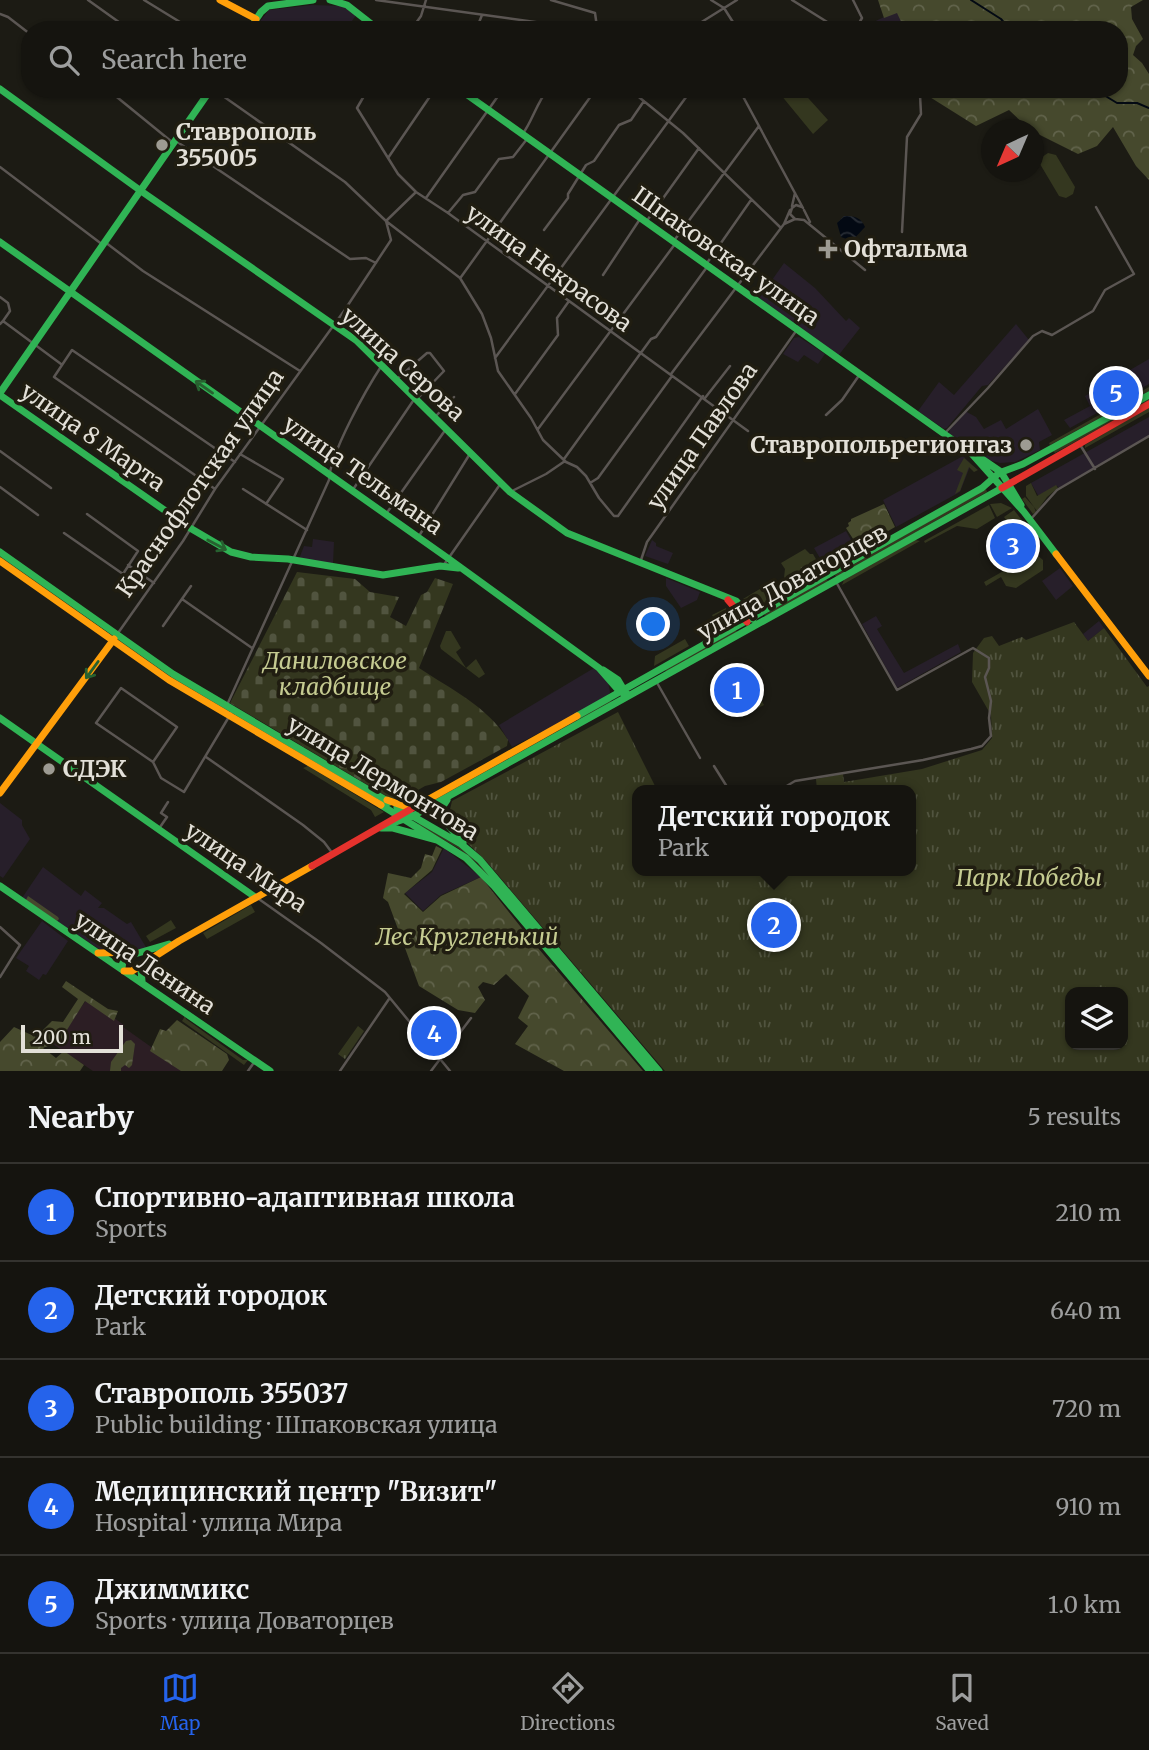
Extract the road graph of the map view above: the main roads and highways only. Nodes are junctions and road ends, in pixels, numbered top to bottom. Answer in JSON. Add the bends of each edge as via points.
{"nodes":[{"id":1,"x":220,"y":0,"type":"edge"},
{"id":2,"x":313,"y":0,"type":"edge"},
{"id":3,"x":330,"y":0,"type":"edge"},
{"id":4,"x":279,"y":2,"type":"edge"},
{"id":5,"x":349,"y":3,"type":"edge"},
{"id":6,"x":256,"y":19,"type":"joint"},
{"id":7,"x":369,"y":21,"type":"edge"},
{"id":8,"x":0,"y":89,"type":"edge"},
{"id":9,"x":206,"y":98,"type":"edge"},
{"id":10,"x":471,"y":98,"type":"edge"},
{"id":11,"x":141,"y":191,"type":"junction"},
{"id":12,"x":0,"y":242,"type":"edge"},
{"id":13,"x":70,"y":292,"type":"junction"},
{"id":14,"x":0,"y":394,"type":"edge"},
{"id":15,"x":1149,"y":395,"type":"edge"},
{"id":16,"x":1149,"y":404,"type":"edge"},
{"id":17,"x":971,"y":453,"type":"junction"},
{"id":18,"x":1003,"y":471,"type":"junction"},
{"id":19,"x":1024,"y":512,"type":"junction"},
{"id":20,"x":0,"y":552,"type":"edge"},
{"id":21,"x":0,"y":561,"type":"edge"},
{"id":22,"x":480,"y":582,"type":"junction"},
{"id":23,"x":728,"y":599,"type":"junction"},
{"id":24,"x":765,"y":611,"type":"junction"},
{"id":25,"x":749,"y":619,"type":"junction"},
{"id":26,"x":753,"y":626,"type":"junction"},
{"id":27,"x":732,"y":629,"type":"junction"},
{"id":28,"x":115,"y":638,"type":"junction"},
{"id":29,"x":662,"y":673,"type":"junction"},
{"id":30,"x":610,"y":675,"type":"junction"},
{"id":31,"x":1149,"y":677,"type":"edge"},
{"id":32,"x":634,"y":684,"type":"junction"},
{"id":33,"x":623,"y":694,"type":"junction"},
{"id":34,"x":608,"y":698,"type":"junction"},
{"id":35,"x":0,"y":718,"type":"edge"},
{"id":36,"x":36,"y":744,"type":"junction"},
{"id":37,"x":0,"y":793,"type":"edge"},
{"id":38,"x":452,"y":795,"type":"junction"},
{"id":39,"x":384,"y":803,"type":"junction"},
{"id":40,"x":422,"y":803,"type":"junction"},
{"id":41,"x":403,"y":815,"type":"junction"},
{"id":42,"x":413,"y":816,"type":"junction"},
{"id":43,"x":383,"y":826,"type":"junction"},
{"id":44,"x":419,"y":827,"type":"junction"},
{"id":45,"x":444,"y":842,"type":"junction"},
{"id":46,"x":480,"y":860,"type":"junction"},
{"id":47,"x":0,"y":886,"type":"edge"},
{"id":48,"x":256,"y":897,"type":"junction"},
{"id":49,"x":96,"y":953,"type":"junction"},
{"id":50,"x":148,"y":955,"type":"junction"},
{"id":51,"x":124,"y":971,"type":"junction"},
{"id":52,"x":145,"y":984,"type":"junction"},
{"id":53,"x":613,"y":1022,"type":"junction"},
{"id":54,"x":270,"y":1071,"type":"edge"},
{"id":55,"x":650,"y":1071,"type":"edge"},
{"id":56,"x":659,"y":1071,"type":"edge"}],
"edges":[{"from":1,"to":6,"type":"main road"},
{"from":2,"to":4,"type":"main road"},
{"from":3,"to":5,"type":"main road"},
{"from":4,"to":6,"type":"main road"},
{"from":5,"to":7,"type":"main road"},
{"from":8,"to":11,"type":"main road","name":"улица Серова"},
{"from":9,"to":11,"type":"main road"},
{"from":10,"to":17,"type":"main road","name":"Шпаковская улица"},
{"from":11,"to":13,"type":"main road"},
{"from":11,"to":23,"type":"main road","name":"улица Серова","via":[[357,341],[528,507],[567,533]]},
{"from":12,"to":13,"type":"main road","name":"улица Тельмана"},
{"from":13,"to":14,"type":"main road"},
{"from":22,"to":13,"type":"main road","name":"улица Тельмана","one_way":true},
{"from":14,"to":22,"type":"main road","name":"улица 8 Марта","one_way":true,"via":[[215,545],[239,555],[389,575],[455,567]]},
{"from":15,"to":18,"type":"main road"},
{"from":16,"to":26,"type":"main road","name":"улица Доваторцев"},
{"from":17,"to":18,"type":"main road","name":"Шпаковская улица"},
{"from":17,"to":19,"type":"main road","name":"Шпаковская улица"},
{"from":18,"to":19,"type":"main road","name":"Шпаковская улица"},
{"from":18,"to":24,"type":"main road","name":"улица Доваторцев","via":[[973,493]]},
{"from":19,"to":31,"type":"main road","name":"Шпаковская улица"},
{"from":20,"to":28,"type":"main road","name":"улица Лермонтова"},
{"from":21,"to":28,"type":"main road","name":"улица Лермонтова"},
{"from":22,"to":30,"type":"main road","name":"улица Тельмана"},
{"from":23,"to":24,"type":"main road","name":"улица Серова"},
{"from":23,"to":25,"type":"main road","name":"улица Серова"},
{"from":23,"to":27,"type":"main road","via":[[736,616]]},
{"from":24,"to":25,"type":"main road","name":"улица Доваторцев"},
{"from":25,"to":26,"type":"main road","name":"улица Серова"},
{"from":25,"to":27,"type":"main road","name":"улица Доваторцев"},
{"from":26,"to":29,"type":"main road","name":"улица Доваторцев"},
{"from":27,"to":29,"type":"main road","name":"улица Доваторцев"},
{"from":28,"to":36,"type":"main road","name":"Краснофлотская улица","one_way":true},
{"from":28,"to":39,"type":"main road","name":"улица Лермонтова"},
{"from":29,"to":32,"type":"main road","name":"улица Доваторцев"},
{"from":29,"to":33,"type":"main road","name":"улица Доваторцев","via":[[656,681]]},
{"from":30,"to":32,"type":"main road","name":"улица Тельмана"},
{"from":30,"to":33,"type":"main road","name":"улица Тельмана"},
{"from":30,"to":34,"type":"main road"},
{"from":32,"to":33,"type":"main road","name":"улица Доваторцев"},
{"from":33,"to":34,"type":"main road","name":"улица Доваторцев"},
{"from":33,"to":38,"type":"main road","name":"улица Доваторцев"},
{"from":34,"to":40,"type":"main road","name":"улица Доваторцев"},
{"from":35,"to":36,"type":"main road","name":"улица Мира"},
{"from":36,"to":37,"type":"main road","name":"Краснофлотская улица"},
{"from":36,"to":48,"type":"main road","name":"улица Мира"},
{"from":38,"to":42,"type":"main road","name":"улица Доваторцев"},
{"from":38,"to":46,"type":"main road","via":[[442,807],[443,821]]},
{"from":39,"to":40,"type":"main road"},
{"from":39,"to":41,"type":"main road","name":"улица Лермонтова"},
{"from":39,"to":43,"type":"main road","via":[[388,814]]},
{"from":40,"to":41,"type":"main road","name":"улица Доваторцев"},
{"from":40,"to":42,"type":"main road"},
{"from":41,"to":42,"type":"main road","name":"улица Лермонтова"},
{"from":41,"to":43,"type":"main road","name":"улица Доваторцев"},
{"from":41,"to":44,"type":"main road","name":"улица Лермонтова"},
{"from":42,"to":44,"type":"main road"},
{"from":42,"to":46,"type":"main road","name":"улица Лермонтова"},
{"from":43,"to":45,"type":"main road","name":"улица Лермонтова"},
{"from":43,"to":48,"type":"main road","name":"улица Доваторцев"},
{"from":44,"to":45,"type":"main road","name":"улица Лермонтова"},
{"from":45,"to":53,"type":"main road","name":"улица Лермонтова","via":[[484,874]]},
{"from":46,"to":53,"type":"main road","name":"улица Лермонтова"},
{"from":47,"to":49,"type":"main road","name":"улица Ленина"},
{"from":48,"to":50,"type":"main road","name":"улица Доваторцев"},
{"from":49,"to":50,"type":"main road","name":"улица Доваторцев"},
{"from":49,"to":51,"type":"main road","name":"улица Ленина"},
{"from":50,"to":51,"type":"main road","name":"улица Доваторцев","via":[[132,971]]},
{"from":50,"to":51,"type":"main road","name":"улица Доваторцев","via":[[125,958],[121,964]]},
{"from":50,"to":52,"type":"main road","via":[[141,970]]},
{"from":51,"to":52,"type":"main road","name":"улица Ленина"},
{"from":52,"to":54,"type":"main road","name":"улица Ленина"},
{"from":53,"to":55,"type":"main road","name":"улица Лермонтова"},
{"from":53,"to":56,"type":"main road","name":"улица Лермонтова"}]}
